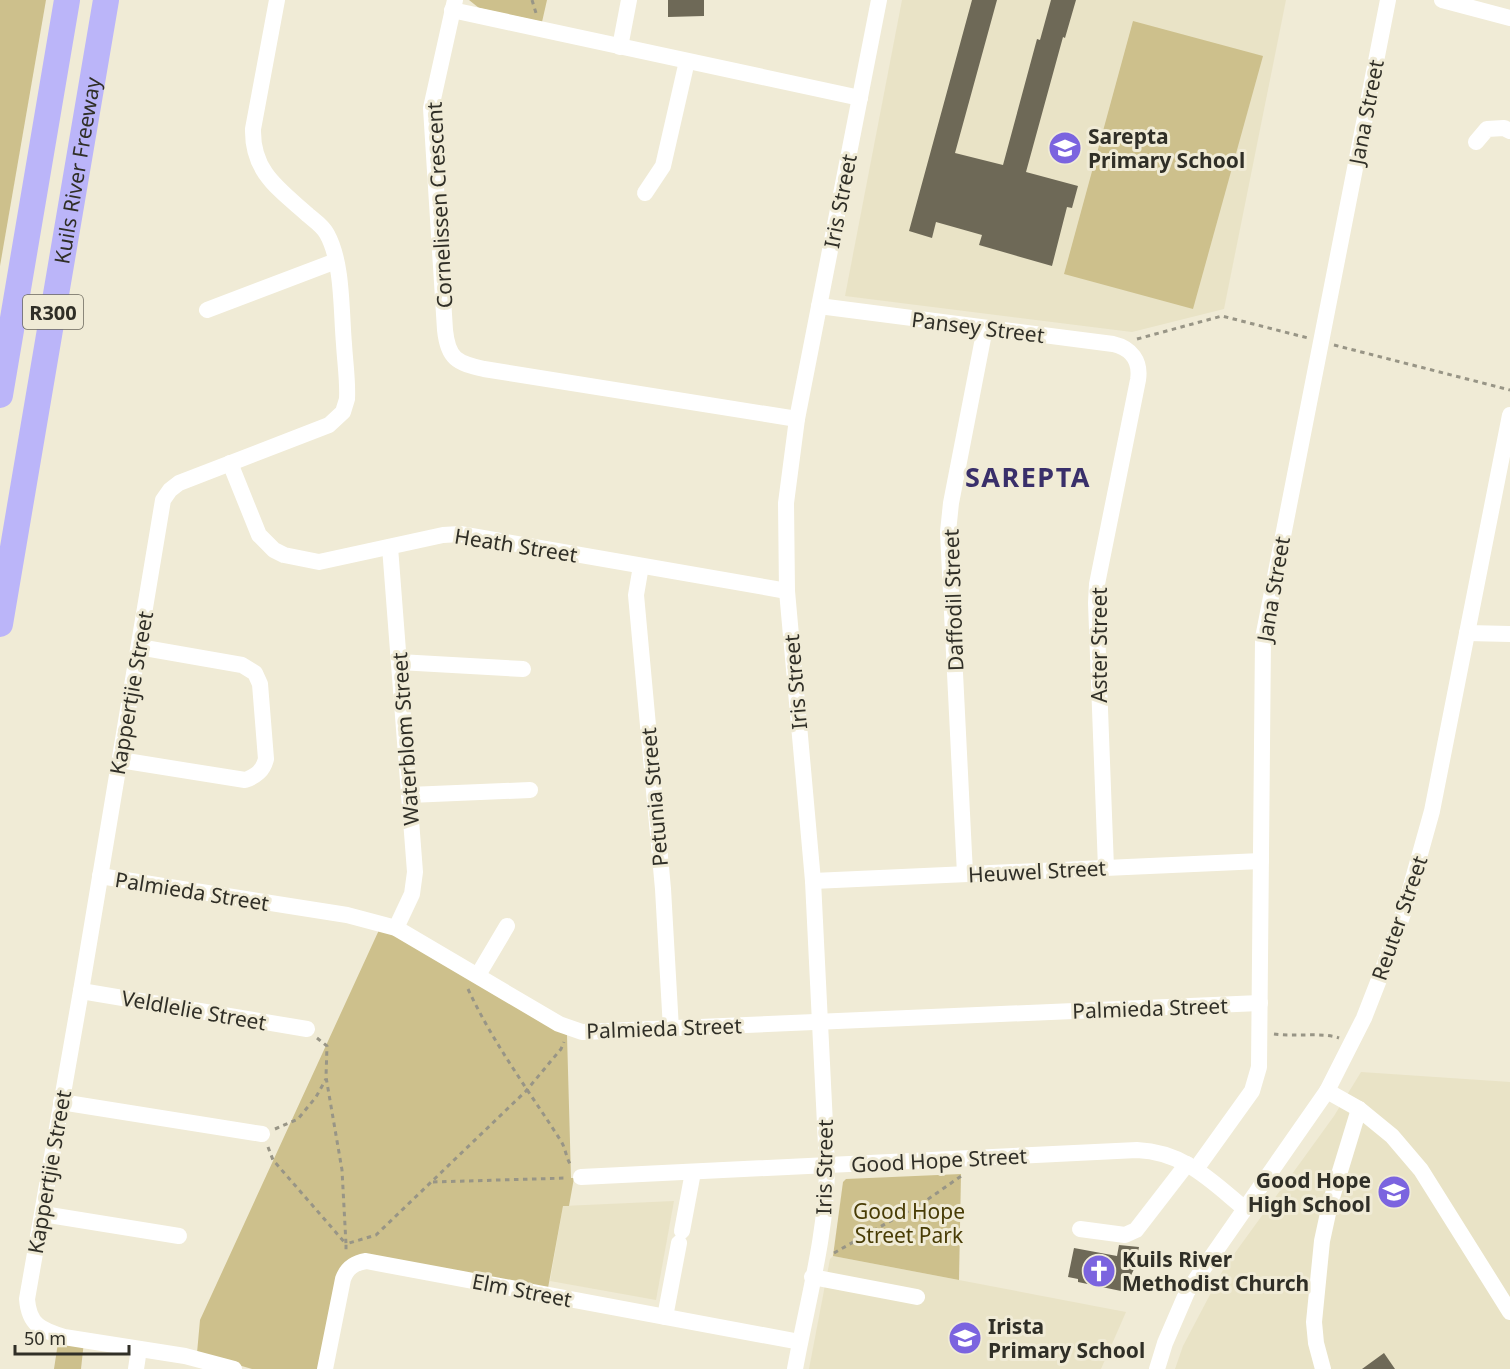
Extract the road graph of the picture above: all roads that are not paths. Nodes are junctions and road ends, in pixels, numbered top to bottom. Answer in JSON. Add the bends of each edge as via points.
{"nodes":[{"id":1,"x":67,"y":0,"type":"edge"},
{"id":2,"x":106,"y":0,"type":"edge"},
{"id":3,"x":277,"y":0,"type":"edge"},
{"id":4,"x":628,"y":0,"type":"edge"},
{"id":5,"x":879,"y":0,"type":"edge"},
{"id":6,"x":1388,"y":0,"type":"edge"},
{"id":7,"x":1442,"y":0,"type":"edge"},
{"id":8,"x":453,"y":5,"type":"edge"},
{"id":9,"x":1510,"y":18,"type":"edge"},
{"id":10,"x":620,"y":47,"type":"junction"},
{"id":11,"x":687,"y":61,"type":"junction"},
{"id":12,"x":860,"y":98,"type":"junction"},
{"id":13,"x":1510,"y":131,"type":"edge"},
{"id":14,"x":1476,"y":142,"type":"dead end"},
{"id":15,"x":645,"y":193,"type":"dead end"},
{"id":16,"x":336,"y":261,"type":"junction"},
{"id":17,"x":819,"y":306,"type":"junction"},
{"id":18,"x":207,"y":310,"type":"dead end"},
{"id":19,"x":985,"y":328,"type":"junction"},
{"id":20,"x":1133,"y":355,"type":"joint"},
{"id":21,"x":0,"y":395,"type":"edge"},
{"id":22,"x":1510,"y":415,"type":"edge"},
{"id":23,"x":797,"y":419,"type":"junction"},
{"id":24,"x":1508,"y":434,"type":"edge"},
{"id":25,"x":230,"y":463,"type":"junction"},
{"id":26,"x":390,"y":546,"type":"junction"},
{"id":27,"x":640,"y":566,"type":"junction"},
{"id":28,"x":787,"y":591,"type":"junction"},
{"id":29,"x":0,"y":624,"type":"edge"},
{"id":30,"x":1467,"y":633,"type":"junction"},
{"id":31,"x":1510,"y":634,"type":"edge"},
{"id":32,"x":139,"y":646,"type":"junction"},
{"id":33,"x":399,"y":662,"type":"junction"},
{"id":34,"x":523,"y":669,"type":"dead end"},
{"id":35,"x":120,"y":760,"type":"junction"},
{"id":36,"x":530,"y":790,"type":"dead end"},
{"id":37,"x":409,"y":795,"type":"junction"},
{"id":38,"x":1261,"y":861,"type":"junction"},
{"id":39,"x":1107,"y":868,"type":"junction"},
{"id":40,"x":965,"y":874,"type":"junction"},
{"id":41,"x":100,"y":876,"type":"junction"},
{"id":42,"x":813,"y":881,"type":"junction"},
{"id":43,"x":507,"y":926,"type":"dead end"},
{"id":44,"x":396,"y":928,"type":"junction"},
{"id":45,"x":478,"y":975,"type":"junction"},
{"id":46,"x":81,"y":991,"type":"junction"},
{"id":47,"x":1260,"y":1003,"type":"junction"},
{"id":48,"x":820,"y":1022,"type":"junction"},
{"id":49,"x":307,"y":1029,"type":"road end"},
{"id":50,"x":671,"y":1029,"type":"junction"},
{"id":51,"x":1327,"y":1091,"type":"junction"},
{"id":52,"x":61,"y":1102,"type":"junction"},
{"id":53,"x":1359,"y":1109,"type":"junction"},
{"id":54,"x":262,"y":1134,"type":"road end"},
{"id":55,"x":827,"y":1165,"type":"junction"},
{"id":56,"x":1192,"y":1166,"type":"junction"},
{"id":57,"x":693,"y":1172,"type":"junction"},
{"id":58,"x":581,"y":1177,"type":"road end"},
{"id":59,"x":1244,"y":1208,"type":"junction"},
{"id":60,"x":43,"y":1214,"type":"junction"},
{"id":61,"x":1080,"y":1229,"type":"dead end"},
{"id":62,"x":179,"y":1236,"type":"dead end"},
{"id":63,"x":812,"y":1276,"type":"junction"},
{"id":64,"x":917,"y":1298,"type":"dead end"},
{"id":65,"x":1510,"y":1312,"type":"edge"},
{"id":66,"x":665,"y":1317,"type":"junction"},
{"id":67,"x":800,"y":1342,"type":"junction"},
{"id":68,"x":139,"y":1349,"type":"junction"},
{"id":69,"x":136,"y":1369,"type":"edge"},
{"id":70,"x":234,"y":1369,"type":"edge"},
{"id":71,"x":325,"y":1369,"type":"edge"},
{"id":72,"x":795,"y":1369,"type":"edge"},
{"id":73,"x":1157,"y":1369,"type":"edge"},
{"id":74,"x":1323,"y":1369,"type":"edge"}],
"edges":[{"from":1,"to":21,"type":"highway","name":"Kuils River Freeway","number":"R300"},
{"from":2,"to":29,"type":"highway","name":"Kuils River Freeway","number":"R300"},
{"from":3,"to":16,"type":"street","name":"Kappertjie Street","via":[[253,129],[256,159],[270,181],[322,226]]},
{"from":4,"to":10,"type":"street"},
{"from":5,"to":12,"type":"street","name":"Iris Street"},
{"from":6,"to":38,"type":"street","name":"Jana Street","via":[[1263,638]]},
{"from":7,"to":9,"type":"street"},
{"from":8,"to":10,"type":"street","name":"Cornelissen Crescent"},
{"from":8,"to":23,"type":"street","name":"Cornelissen Crescent","via":[[431,108],[446,344],[451,356],[484,369]]},
{"from":10,"to":11,"type":"street","name":"Cornelissen Crescent"},
{"from":11,"to":12,"type":"street","name":"Cornelissen Crescent"},
{"from":11,"to":15,"type":"street","via":[[663,166]]},
{"from":12,"to":17,"type":"street","name":"Iris Street"},
{"from":13,"to":14,"type":"street","via":[[1487,129]]},
{"from":16,"to":18,"type":"street"},
{"from":16,"to":25,"type":"street","name":"Kappertjie Street","via":[[348,393],[343,412],[329,425]]},
{"from":17,"to":19,"type":"street","name":"Pansey Street"},
{"from":17,"to":23,"type":"street","name":"Iris Street"},
{"from":19,"to":20,"type":"street","name":"Pansey Street","via":[[1113,344]]},
{"from":19,"to":40,"type":"street","name":"Daffodil Street","via":[[948,532]]},
{"from":20,"to":39,"type":"street","name":"Aster Street","via":[[1139,374],[1096,603]]},
{"from":22,"to":24,"type":"street","name":"Reuter Street"},
{"from":23,"to":28,"type":"street","name":"Iris Street","via":[[786,503]]},
{"from":24,"to":30,"type":"street","name":"Reuter Street"},
{"from":25,"to":26,"type":"street","name":"Heath Street","via":[[259,535],[274,550],[294,559],[319,562]]},
{"from":25,"to":32,"type":"street","name":"Kappertjie Street","via":[[179,483],[163,500]]},
{"from":26,"to":27,"type":"street","name":"Heath Street","via":[[460,534]]},
{"from":26,"to":33,"type":"street","name":"Waterblom Street"},
{"from":27,"to":28,"type":"street","name":"Heath Street"},
{"from":27,"to":50,"type":"street","name":"Petunia Street","via":[[636,595],[663,889]]},
{"from":28,"to":42,"type":"street","name":"Iris Street"},
{"from":30,"to":31,"type":"street"},
{"from":30,"to":51,"type":"street","name":"Reuter Street","via":[[1432,811],[1404,911],[1380,977]]},
{"from":32,"to":35,"type":"street","name":"Kappertjie Street"},
{"from":32,"to":35,"type":"street","via":[[242,665],[251,670],[260,684],[266,759],[258,774],[245,780]]},
{"from":33,"to":34,"type":"street"},
{"from":33,"to":37,"type":"street","name":"Waterblom Street"},
{"from":35,"to":41,"type":"street","name":"Kappertjie Street"},
{"from":36,"to":37,"type":"street"},
{"from":37,"to":44,"type":"street","name":"Waterblom Street","via":[[415,879],[409,903]]},
{"from":38,"to":39,"type":"street","name":"Heuwel Street"},
{"from":38,"to":47,"type":"street","name":"Jana Street"},
{"from":39,"to":40,"type":"street","name":"Heuwel Street"},
{"from":40,"to":42,"type":"street","name":"Heuwel Street"},
{"from":41,"to":44,"type":"street","name":"Palmieda Street","via":[[347,915]]},
{"from":41,"to":46,"type":"street","name":"Kappertjie Street"},
{"from":42,"to":48,"type":"street","name":"Iris Street"},
{"from":43,"to":45,"type":"street"},
{"from":44,"to":45,"type":"street","name":"Palmieda Street"},
{"from":45,"to":50,"type":"street","name":"Palmieda Street","via":[[571,1030],[592,1033]]},
{"from":46,"to":49,"type":"street","name":"Veldlelie Street"},
{"from":46,"to":52,"type":"street","name":"Kappertjie Street"},
{"from":47,"to":48,"type":"street","name":"Palmieda Street"},
{"from":47,"to":56,"type":"street","name":"Jana Street","via":[[1259,1067],[1252,1091]]},
{"from":48,"to":50,"type":"street","name":"Palmieda Street"},
{"from":48,"to":55,"type":"street","name":"Iris Street"},
{"from":51,"to":53,"type":"street"},
{"from":51,"to":59,"type":"street","name":"Reuter Street"},
{"from":52,"to":54,"type":"street"},
{"from":52,"to":60,"type":"street","name":"Kappertjie Street"},
{"from":53,"to":65,"type":"street","via":[[1392,1136],[1421,1170]]},
{"from":53,"to":74,"type":"street","via":[[1322,1240],[1314,1322]]},
{"from":55,"to":56,"type":"street","name":"Good Hope Street","via":[[1137,1150],[1165,1153]]},
{"from":55,"to":57,"type":"street","name":"Good Hope Street"},
{"from":55,"to":63,"type":"street","name":"Iris Street","via":[[822,1234]]},
{"from":56,"to":59,"type":"street","name":"Good Hope Street"},
{"from":56,"to":61,"type":"street","name":"Jana Street","via":[[1131,1234]]},
{"from":57,"to":58,"type":"street","name":"Good Hope Street"},
{"from":57,"to":66,"type":"street"},
{"from":59,"to":73,"type":"street","name":"Reuter Street","via":[[1187,1292]]},
{"from":60,"to":62,"type":"street"},
{"from":60,"to":68,"type":"street","name":"Kappertjie Street","via":[[28,1289],[32,1319],[47,1332]]},
{"from":63,"to":64,"type":"street"},
{"from":63,"to":67,"type":"street","name":"Iris Street"},
{"from":66,"to":67,"type":"street","name":"Elm Street"},
{"from":66,"to":71,"type":"street","name":"Elm Street","via":[[372,1261],[359,1262],[343,1279]]},
{"from":67,"to":72,"type":"street","name":"Iris Street"},
{"from":68,"to":69,"type":"street"},
{"from":68,"to":70,"type":"street","name":"Kappertjie Street"}]}
